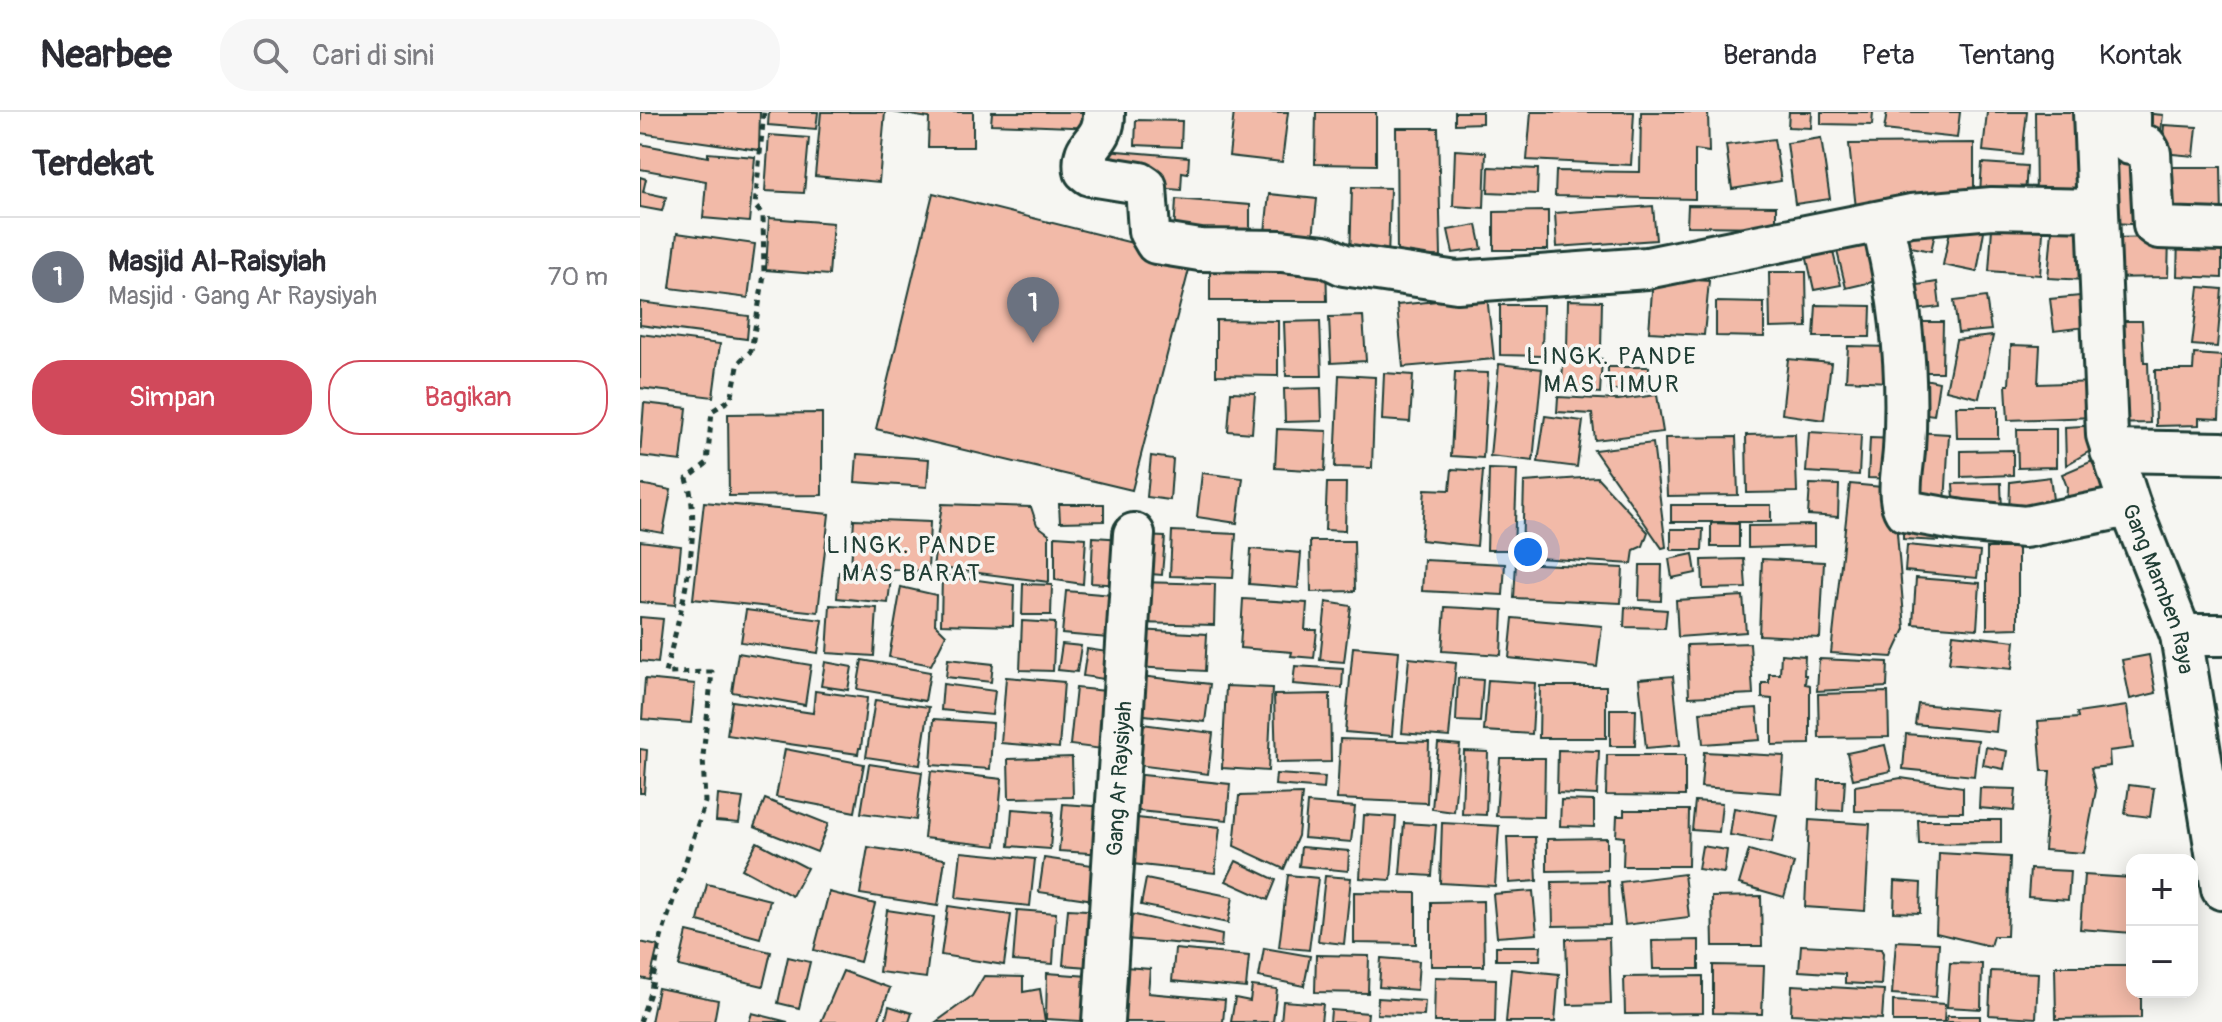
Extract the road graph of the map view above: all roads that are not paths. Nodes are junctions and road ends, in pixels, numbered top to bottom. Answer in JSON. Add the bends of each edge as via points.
{"nodes":[{"id":1,"x":1104,"y":112,"type":"edge"},
{"id":2,"x":2107,"y":114,"type":"edge"},
{"id":3,"x":2097,"y":210,"type":"junction"},
{"id":4,"x":1882,"y":222,"type":"junction"},
{"id":5,"x":2222,"y":230,"type":"edge"},
{"id":6,"x":2109,"y":443,"type":"junction"},
{"id":7,"x":2222,"y":453,"type":"edge"},
{"id":8,"x":2130,"y":506,"type":"junction"},
{"id":9,"x":1134,"y":534,"type":"dead end"},
{"id":10,"x":2181,"y":635,"type":"junction"},
{"id":11,"x":2222,"y":635,"type":"edge"},
{"id":12,"x":2222,"y":889,"type":"edge"},
{"id":13,"x":1103,"y":1022,"type":"edge"}],
"edges":[{"from":1,"to":4,"type":"street","via":[[1101,135],[1084,157],[1085,171],[1146,187],[1151,238],[1200,250],[1325,256],[1344,265],[1457,282],[1647,268]]},
{"from":2,"to":3,"type":"street","name":"Gang Mamben Raya"},
{"from":2,"to":5,"type":"street","via":[[2130,116],[2130,144],[2146,146],[2150,153],[2154,225]]},
{"from":3,"to":4,"type":"street","via":[[1992,208]]},
{"from":3,"to":6,"type":"street","name":"Gang Mamben Raya"},
{"from":4,"to":8,"type":"street","via":[[1903,339],[1905,511],[2025,527]]},
{"from":6,"to":7,"type":"street"},
{"from":6,"to":8,"type":"street","name":"Gang Mamben Raya"},
{"from":8,"to":10,"type":"street","name":"Gang Mamben Raya"},
{"from":9,"to":13,"type":"street","name":"Gang Ar Raysiyah"},
{"from":10,"to":11,"type":"street"},
{"from":10,"to":12,"type":"street","name":"Gang Mamben Raya"}]}
